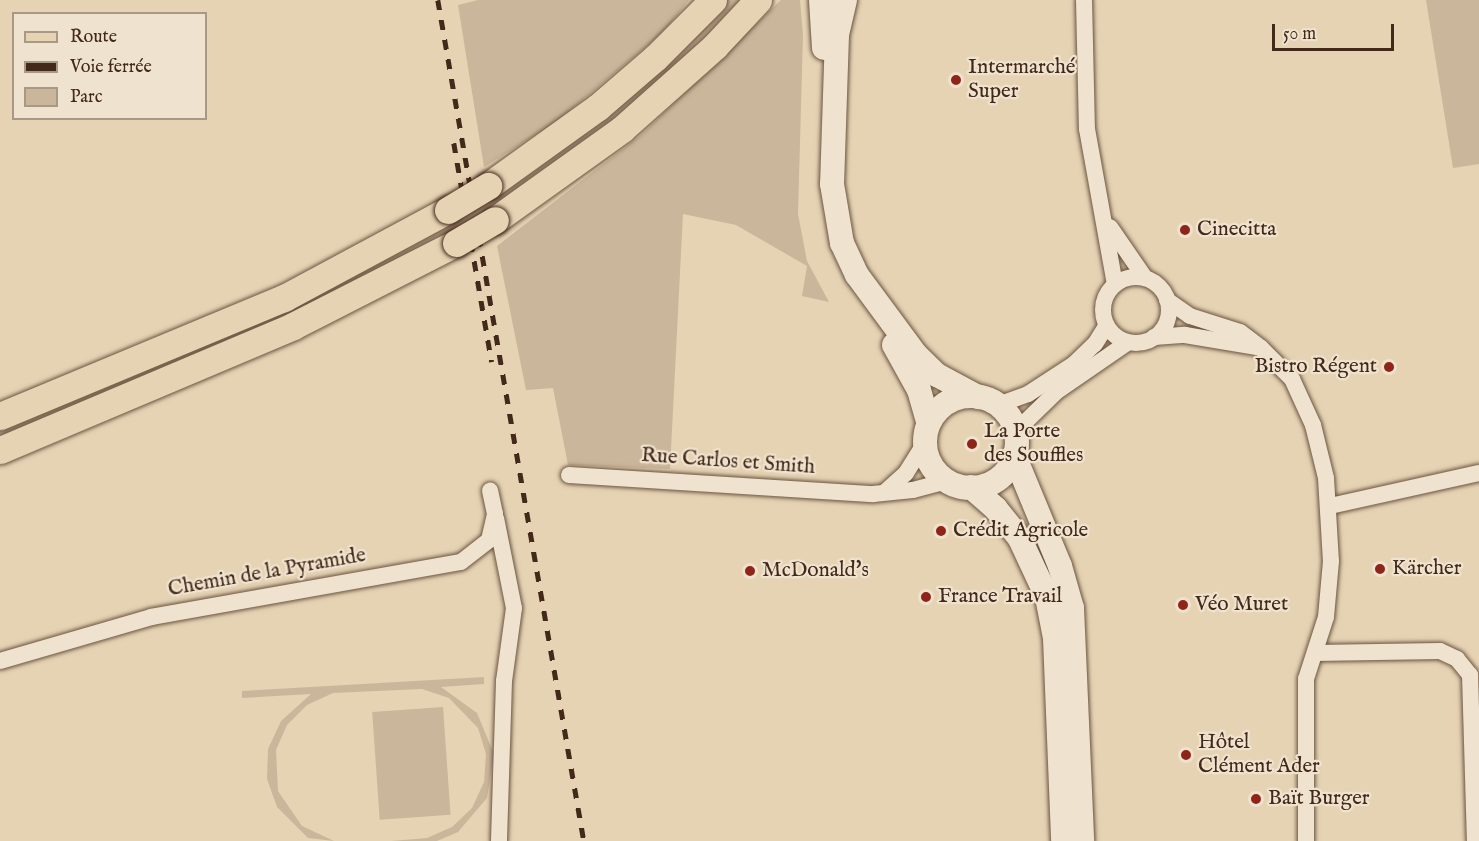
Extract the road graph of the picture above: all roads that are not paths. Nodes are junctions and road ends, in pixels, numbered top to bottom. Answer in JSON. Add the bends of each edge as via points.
{"nodes":[{"id":1,"x":712,"y":0,"type":"edge"},
{"id":2,"x":758,"y":0,"type":"edge"},
{"id":3,"x":821,"y":0,"type":"edge"},
{"id":4,"x":845,"y":0,"type":"edge"},
{"id":5,"x":1084,"y":0,"type":"edge"},
{"id":6,"x":1103,"y":213,"type":"junction"},
{"id":7,"x":1145,"y":278,"type":"junction"},
{"id":8,"x":1115,"y":285,"type":"junction"},
{"id":9,"x":1167,"y":300,"type":"junction"},
{"id":10,"x":1107,"y":325,"type":"junction"},
{"id":11,"x":1154,"y":337,"type":"junction"},
{"id":12,"x":1127,"y":343,"type":"junction"},
{"id":13,"x":1261,"y":348,"type":"junction"},
{"id":14,"x":988,"y":401,"type":"junction"},
{"id":15,"x":0,"y":416,"type":"edge"},
{"id":16,"x":1015,"y":432,"type":"junction"},
{"id":17,"x":927,"y":434,"type":"junction"},
{"id":18,"x":0,"y":450,"type":"edge"},
{"id":19,"x":1014,"y":455,"type":"junction"},
{"id":20,"x":1479,"y":473,"type":"edge"},
{"id":21,"x":569,"y":475,"type":"dead end"},
{"id":22,"x":947,"y":481,"type":"junction"},
{"id":23,"x":971,"y":488,"type":"junction"},
{"id":24,"x":490,"y":492,"type":"dead end"},
{"id":25,"x":885,"y":492,"type":"junction"},
{"id":26,"x":1330,"y":506,"type":"junction"},
{"id":27,"x":495,"y":514,"type":"junction"},
{"id":28,"x":1315,"y":653,"type":"junction"},
{"id":29,"x":0,"y":661,"type":"edge"},
{"id":30,"x":499,"y":841,"type":"edge"},
{"id":31,"x":1062,"y":841,"type":"edge"},
{"id":32,"x":1082,"y":841,"type":"edge"},
{"id":33,"x":1306,"y":841,"type":"edge"},
{"id":34,"x":1475,"y":841,"type":"edge"}],
"edges":[{"from":1,"to":15,"type":"main road","bridge":true,"via":[[598,108],[448,210],[284,298]]},
{"from":2,"to":18,"type":"main road","bridge":true,"via":[[715,46],[630,122],[495,220],[294,326]]},
{"from":3,"to":17,"type":"main road","via":[[825,26],[819,189],[824,224],[843,272],[903,358]]},
{"from":4,"to":14,"type":"main road","via":[[837,35],[832,184],[842,243],[862,282],[916,355],[937,375]]},
{"from":5,"to":6,"type":"street","via":[[1087,129],[1093,180]]},
{"from":6,"to":7,"type":"street","via":[[1127,257]]},
{"from":6,"to":8,"type":"street"},
{"from":7,"to":8,"type":"street","via":[[1124,279]]},
{"from":7,"to":9,"type":"street","via":[[1155,283]]},
{"from":8,"to":10,"type":"street","via":[[1104,304]]},
{"from":9,"to":11,"type":"street","via":[[1167,321]]},
{"from":9,"to":13,"type":"street","via":[[1190,316],[1240,332]]},
{"from":10,"to":12,"type":"street"},
{"from":10,"to":14,"type":"street","via":[[1095,344],[1074,364],[1028,394]]},
{"from":11,"to":12,"type":"street"},
{"from":11,"to":13,"type":"street","via":[[1185,335]]},
{"from":12,"to":16,"type":"street","via":[[1056,392]]},
{"from":13,"to":26,"type":"street","via":[[1278,362],[1301,396],[1313,425]]},
{"from":14,"to":16,"type":"main road"},
{"from":14,"to":17,"type":"main road","via":[[947,403]]},
{"from":16,"to":19,"type":"main road"},
{"from":17,"to":22,"type":"main road","via":[[933,469]]},
{"from":17,"to":25,"type":"street","via":[[906,473]]},
{"from":19,"to":23,"type":"main road","via":[[998,478]]},
{"from":19,"to":32,"type":"main road","via":[[1060,566],[1072,608]]},
{"from":20,"to":26,"type":"street"},
{"from":21,"to":25,"type":"street","name":"Rue Carlos et Smith"},
{"from":22,"to":23,"type":"main road"},
{"from":22,"to":25,"type":"street","name":"Rue Carlos et Smith"},
{"from":23,"to":31,"type":"main road","via":[[996,509],[1020,539],[1040,574],[1050,607],[1057,660]]},
{"from":24,"to":27,"type":"street"},
{"from":26,"to":28,"type":"street","via":[[1326,617]]},
{"from":27,"to":29,"type":"street","name":"Chemin de la Pyramide","via":[[494,528],[482,549],[448,566],[330,583],[152,617]]},
{"from":27,"to":30,"type":"street","via":[[514,608],[504,681]]},
{"from":28,"to":33,"type":"street","via":[[1306,679]]},
{"from":28,"to":34,"type":"street","via":[[1440,651],[1457,659],[1470,675]]}]}
